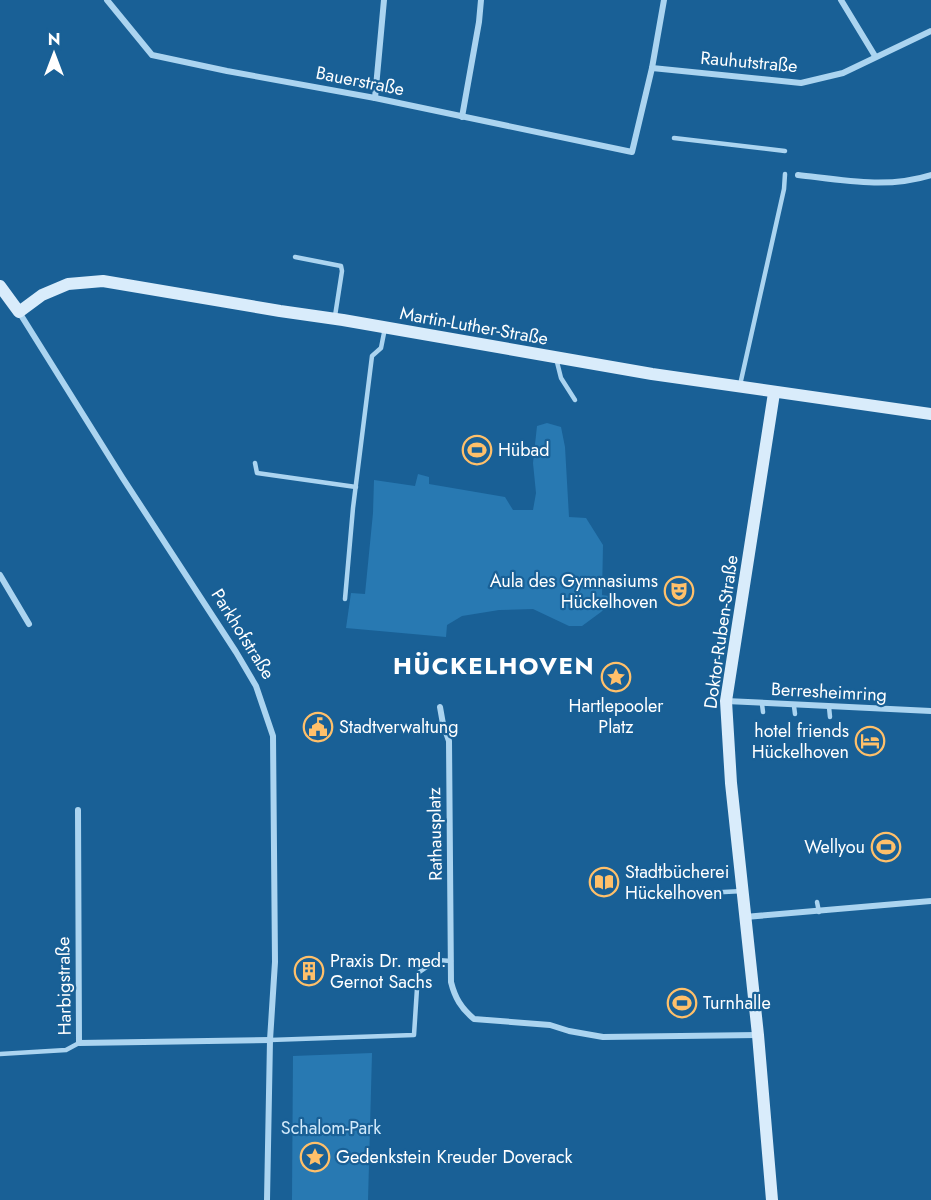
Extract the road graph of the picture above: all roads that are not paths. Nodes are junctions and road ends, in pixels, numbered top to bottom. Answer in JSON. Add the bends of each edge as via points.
{"nodes":[{"id":1,"x":107,"y":0,"type":"edge"},
{"id":2,"x":384,"y":0,"type":"edge"},
{"id":3,"x":481,"y":0,"type":"edge"},
{"id":4,"x":664,"y":0,"type":"edge"},
{"id":5,"x":841,"y":0,"type":"edge"},
{"id":6,"x":931,"y":31,"type":"edge"},
{"id":7,"x":875,"y":56,"type":"junction"},
{"id":8,"x":652,"y":68,"type":"junction"},
{"id":9,"x":375,"y":98,"type":"junction"},
{"id":10,"x":462,"y":117,"type":"junction"},
{"id":11,"x":675,"y":138,"type":"dead end"},
{"id":12,"x":785,"y":151,"type":"dead end"},
{"id":13,"x":785,"y":174,"type":"dead end"},
{"id":14,"x":798,"y":175,"type":"dead end"},
{"id":15,"x":931,"y":175,"type":"edge"},
{"id":16,"x":295,"y":257,"type":"dead end"},
{"id":17,"x":0,"y":286,"type":"edge"},
{"id":18,"x":19,"y":312,"type":"junction"},
{"id":19,"x":334,"y":319,"type":"junction"},
{"id":20,"x":385,"y":328,"type":"junction"},
{"id":21,"x":556,"y":358,"type":"junction"},
{"id":22,"x":739,"y":387,"type":"junction"},
{"id":23,"x":774,"y":393,"type":"junction"},
{"id":24,"x":575,"y":400,"type":"dead end"},
{"id":25,"x":931,"y":414,"type":"edge"},
{"id":26,"x":255,"y":463,"type":"dead end"},
{"id":27,"x":356,"y":487,"type":"junction"},
{"id":28,"x":0,"y":575,"type":"edge"},
{"id":29,"x":345,"y":599,"type":"dead end"},
{"id":30,"x":29,"y":624,"type":"dead end"},
{"id":31,"x":726,"y":701,"type":"junction"},
{"id":32,"x":762,"y":704,"type":"junction"},
{"id":33,"x":794,"y":706,"type":"junction"},
{"id":34,"x":440,"y":707,"type":"dead end"},
{"id":35,"x":829,"y":707,"type":"junction"},
{"id":36,"x":931,"y":711,"type":"edge"},
{"id":37,"x":763,"y":712,"type":"dead end"},
{"id":38,"x":795,"y":714,"type":"dead end"},
{"id":39,"x":830,"y":717,"type":"dead end"},
{"id":40,"x":78,"y":810,"type":"dead end"},
{"id":41,"x":742,"y":891,"type":"junction"},
{"id":42,"x":705,"y":893,"type":"dead end"},
{"id":43,"x":850,"y":899,"type":"dead end"},
{"id":44,"x":931,"y":901,"type":"edge"},
{"id":45,"x":818,"y":902,"type":"dead end"},
{"id":46,"x":784,"y":906,"type":"dead end"},
{"id":47,"x":851,"y":909,"type":"junction"},
{"id":48,"x":819,"y":912,"type":"junction"},
{"id":49,"x":785,"y":914,"type":"junction"},
{"id":50,"x":745,"y":917,"type":"junction"},
{"id":51,"x":451,"y":961,"type":"junction"},
{"id":52,"x":758,"y":1035,"type":"junction"},
{"id":53,"x":270,"y":1040,"type":"junction"},
{"id":54,"x":78,"y":1043,"type":"junction"},
{"id":55,"x":0,"y":1054,"type":"edge"},
{"id":56,"x":267,"y":1200,"type":"edge"},
{"id":57,"x":772,"y":1200,"type":"edge"}],
"edges":[{"from":1,"to":9,"type":"street","name":"Bauerstraße","via":[[152,55]]},
{"from":2,"to":9,"type":"street"},
{"from":3,"to":10,"type":"street"},
{"from":4,"to":8,"type":"street"},
{"from":5,"to":7,"type":"street"},
{"from":6,"to":7,"type":"street","name":"Rauhutstraße"},
{"from":7,"to":8,"type":"street","name":"Rauhutstraße","via":[[843,73],[801,82]]},
{"from":8,"to":10,"type":"street","name":"Bauerstraße","via":[[632,152]]},
{"from":9,"to":10,"type":"street","name":"Bauerstraße"},
{"from":11,"to":12,"type":"lane"},
{"from":13,"to":22,"type":"lane"},
{"from":14,"to":15,"type":"street","via":[[877,183]]},
{"from":16,"to":19,"type":"lane","via":[[341,266]]},
{"from":17,"to":18,"type":"street","name":"Parkhofstraße"},
{"from":18,"to":19,"type":"street","name":"Martin-Luther-Straße","via":[[42,295],[68,284],[103,281]]},
{"from":18,"to":53,"type":"street","name":"Parkhofstraße","via":[[236,652],[256,686],[269,720],[273,736],[275,962]]},
{"from":19,"to":20,"type":"street","name":"Martin-Luther-Straße"},
{"from":20,"to":21,"type":"street","name":"Martin-Luther-Straße"},
{"from":20,"to":27,"type":"lane","via":[[381,348],[372,356]]},
{"from":21,"to":22,"type":"street","name":"Martin-Luther-Straße"},
{"from":21,"to":24,"type":"lane","via":[[561,378]]},
{"from":22,"to":23,"type":"street","name":"Martin-Luther-Straße"},
{"from":23,"to":25,"type":"street","name":"Martin-Luther-Straße"},
{"from":23,"to":31,"type":"street","name":"Doktor-Ruben-Straße"},
{"from":26,"to":27,"type":"lane","via":[[257,473]]},
{"from":27,"to":29,"type":"lane"},
{"from":28,"to":30,"type":"street"},
{"from":31,"to":32,"type":"street","name":"Berresheimring"},
{"from":31,"to":41,"type":"street","name":"Doktor-Ruben-Straße"},
{"from":32,"to":33,"type":"street","name":"Berresheimring"},
{"from":32,"to":37,"type":"lane"},
{"from":33,"to":35,"type":"street","name":"Berresheimring"},
{"from":33,"to":38,"type":"lane"},
{"from":34,"to":51,"type":"street","name":"Rathausplatz","via":[[449,741]]},
{"from":35,"to":36,"type":"street","name":"Berresheimring"},
{"from":35,"to":39,"type":"lane"},
{"from":40,"to":54,"type":"street","name":"Harbigstraße"},
{"from":41,"to":42,"type":"lane"},
{"from":41,"to":50,"type":"street","name":"Doktor-Ruben-Straße"},
{"from":43,"to":47,"type":"lane"},
{"from":44,"to":47,"type":"street"},
{"from":45,"to":48,"type":"lane"},
{"from":46,"to":49,"type":"lane"},
{"from":47,"to":48,"type":"street"},
{"from":48,"to":49,"type":"street"},
{"from":49,"to":50,"type":"street"},
{"from":50,"to":52,"type":"street","name":"Doktor-Ruben-Straße"},
{"from":51,"to":52,"type":"street","name":"Rathausplatz","via":[[453,992],[474,1019],[550,1025],[603,1037]]},
{"from":51,"to":53,"type":"lane","via":[[437,960],[418,973],[414,1035]]},
{"from":52,"to":57,"type":"street","name":"Doktor-Ruben-Straße"},
{"from":53,"to":54,"type":"street","name":"Harbigstraße"},
{"from":53,"to":56,"type":"street","name":"Parkhofstraße"},
{"from":54,"to":55,"type":"lane","via":[[66,1050]]}]}
